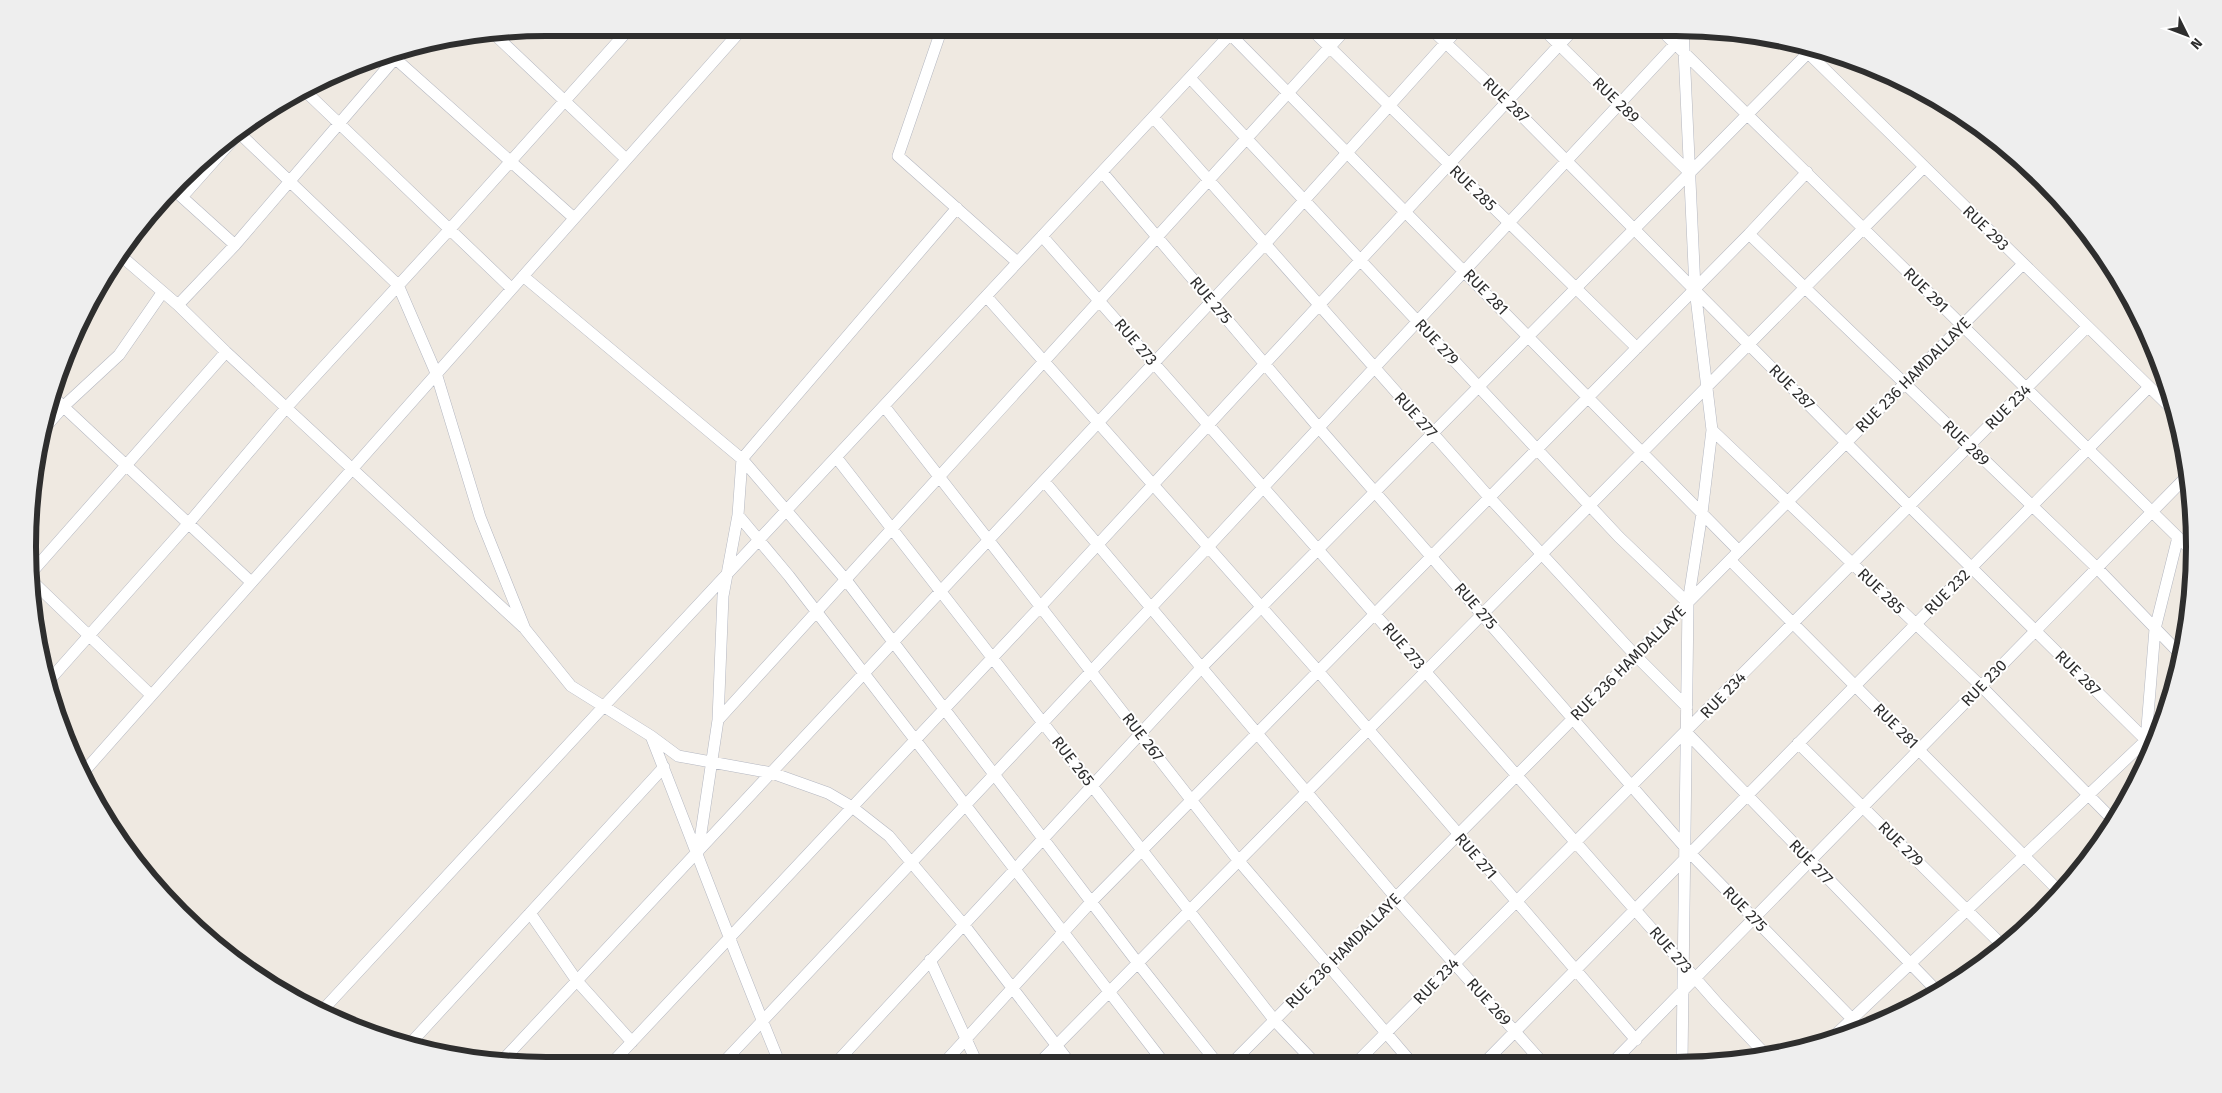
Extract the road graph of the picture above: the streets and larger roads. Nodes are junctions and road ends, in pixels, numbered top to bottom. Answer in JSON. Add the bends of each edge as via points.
{"nodes":[{"id":1,"x":623,"y":36,"type":"edge"},
{"id":2,"x":735,"y":36,"type":"edge"},
{"id":3,"x":939,"y":36,"type":"edge"},
{"id":4,"x":1228,"y":36,"type":"edge"},
{"id":5,"x":1238,"y":36,"type":"edge"},
{"id":6,"x":1318,"y":36,"type":"edge"},
{"id":7,"x":1340,"y":36,"type":"edge"},
{"id":8,"x":1439,"y":36,"type":"edge"},
{"id":9,"x":1452,"y":36,"type":"edge"},
{"id":10,"x":1550,"y":36,"type":"edge"},
{"id":11,"x":1568,"y":36,"type":"edge"},
{"id":12,"x":1669,"y":36,"type":"edge"},
{"id":13,"x":1684,"y":36,"type":"edge"},
{"id":14,"x":499,"y":39,"type":"edge"},
{"id":15,"x":1446,"y":43,"type":"junction"},
{"id":16,"x":1676,"y":43,"type":"junction"},
{"id":17,"x":1560,"y":46,"type":"junction"},
{"id":18,"x":1330,"y":47,"type":"junction"},
{"id":19,"x":1686,"y":53,"type":"junction"},
{"id":20,"x":1807,"y":54,"type":"edge"},
{"id":21,"x":1809,"y":54,"type":"edge"},
{"id":22,"x":396,"y":59,"type":"edge"},
{"id":23,"x":388,"y":61,"type":"edge"},
{"id":24,"x":1190,"y":78,"type":"junction"},
{"id":25,"x":1289,"y":92,"type":"junction"},
{"id":26,"x":310,"y":95,"type":"edge"},
{"id":27,"x":565,"y":101,"type":"junction"},
{"id":28,"x":1508,"y":102,"type":"junction"},
{"id":29,"x":1621,"y":105,"type":"junction"},
{"id":30,"x":1389,"y":106,"type":"junction"},
{"id":31,"x":1748,"y":114,"type":"junction"},
{"id":32,"x":1153,"y":117,"type":"junction"},
{"id":33,"x":340,"y":123,"type":"junction"},
{"id":34,"x":246,"y":134,"type":"edge"},
{"id":35,"x":1247,"y":139,"type":"junction"},
{"id":36,"x":1348,"y":152,"type":"junction"},
{"id":37,"x":626,"y":159,"type":"junction"},
{"id":38,"x":511,"y":161,"type":"junction"},
{"id":39,"x":1568,"y":162,"type":"junction"},
{"id":40,"x":1450,"y":165,"type":"junction"},
{"id":41,"x":1924,"y":167,"type":"junction"},
{"id":42,"x":1102,"y":172,"type":"junction"},
{"id":43,"x":1807,"y":172,"type":"junction"},
{"id":44,"x":1690,"y":173,"type":"junction"},
{"id":45,"x":290,"y":181,"type":"junction"},
{"id":46,"x":1209,"y":181,"type":"junction"},
{"id":47,"x":178,"y":194,"type":"edge"},
{"id":48,"x":1304,"y":200,"type":"junction"},
{"id":49,"x":957,"y":208,"type":"junction"},
{"id":50,"x":1406,"y":211,"type":"junction"},
{"id":51,"x":574,"y":218,"type":"junction"},
{"id":52,"x":1510,"y":224,"type":"junction"},
{"id":53,"x":1864,"y":228,"type":"junction"},
{"id":54,"x":450,"y":229,"type":"junction"},
{"id":55,"x":1635,"y":229,"type":"junction"},
{"id":56,"x":1749,"y":234,"type":"junction"},
{"id":57,"x":1042,"y":236,"type":"junction"},
{"id":58,"x":1157,"y":238,"type":"junction"},
{"id":59,"x":1265,"y":244,"type":"junction"},
{"id":60,"x":234,"y":245,"type":"junction"},
{"id":61,"x":125,"y":259,"type":"edge"},
{"id":62,"x":1361,"y":261,"type":"junction"},
{"id":63,"x":1017,"y":262,"type":"junction"},
{"id":64,"x":2023,"y":264,"type":"junction"},
{"id":65,"x":1466,"y":271,"type":"junction"},
{"id":66,"x":522,"y":276,"type":"junction"},
{"id":67,"x":398,"y":285,"type":"junction"},
{"id":68,"x":512,"y":288,"type":"junction"},
{"id":69,"x":1576,"y":288,"type":"junction"},
{"id":70,"x":1804,"y":288,"type":"junction"},
{"id":71,"x":1695,"y":289,"type":"junction"},
{"id":72,"x":162,"y":293,"type":"junction"},
{"id":73,"x":986,"y":296,"type":"junction"},
{"id":74,"x":1100,"y":301,"type":"junction"},
{"id":75,"x":1212,"y":302,"type":"junction"},
{"id":76,"x":178,"y":305,"type":"junction"},
{"id":77,"x":1319,"y":306,"type":"junction"},
{"id":78,"x":1418,"y":322,"type":"junction"},
{"id":79,"x":1962,"y":325,"type":"junction"},
{"id":80,"x":2087,"y":327,"type":"junction"},
{"id":81,"x":1529,"y":336,"type":"junction"},
{"id":82,"x":1749,"y":344,"type":"junction"},
{"id":83,"x":1637,"y":348,"type":"junction"},
{"id":84,"x":226,"y":352,"type":"junction"},
{"id":85,"x":1043,"y":363,"type":"junction"},
{"id":86,"x":1154,"y":363,"type":"junction"},
{"id":87,"x":1265,"y":364,"type":"junction"},
{"id":88,"x":1375,"y":368,"type":"junction"},
{"id":89,"x":436,"y":373,"type":"junction"},
{"id":90,"x":1904,"y":384,"type":"junction"},
{"id":91,"x":1479,"y":387,"type":"junction"},
{"id":92,"x":2149,"y":387,"type":"junction"},
{"id":93,"x":1707,"y":388,"type":"junction"},
{"id":94,"x":2026,"y":388,"type":"junction"},
{"id":95,"x":1589,"y":397,"type":"junction"},
{"id":96,"x":58,"y":401,"type":"edge"},
{"id":97,"x":2165,"y":402,"type":"edge"},
{"id":98,"x":64,"y":406,"type":"junction"},
{"id":99,"x":884,"y":406,"type":"junction"},
{"id":100,"x":286,"y":408,"type":"junction"},
{"id":101,"x":53,"y":419,"type":"edge"},
{"id":102,"x":1098,"y":424,"type":"junction"},
{"id":103,"x":1209,"y":425,"type":"junction"},
{"id":104,"x":1319,"y":428,"type":"junction"},
{"id":105,"x":1712,"y":430,"type":"junction"},
{"id":106,"x":1433,"y":433,"type":"junction"},
{"id":107,"x":1847,"y":442,"type":"junction"},
{"id":108,"x":1969,"y":446,"type":"junction"},
{"id":109,"x":1537,"y":449,"type":"junction"},
{"id":110,"x":2088,"y":449,"type":"junction"},
{"id":111,"x":1642,"y":452,"type":"junction"},
{"id":112,"x":836,"y":457,"type":"junction"},
{"id":113,"x":742,"y":459,"type":"junction"},
{"id":114,"x":125,"y":465,"type":"junction"},
{"id":115,"x":352,"y":469,"type":"junction"},
{"id":116,"x":940,"y":476,"type":"junction"},
{"id":117,"x":1044,"y":481,"type":"junction"},
{"id":118,"x":2181,"y":482,"type":"edge"},
{"id":119,"x":1153,"y":485,"type":"junction"},
{"id":120,"x":1264,"y":487,"type":"junction"},
{"id":121,"x":1375,"y":492,"type":"junction"},
{"id":122,"x":1490,"y":498,"type":"junction"},
{"id":123,"x":1788,"y":502,"type":"junction"},
{"id":124,"x":1589,"y":505,"type":"junction"},
{"id":125,"x":1909,"y":506,"type":"junction"},
{"id":126,"x":2032,"y":506,"type":"junction"},
{"id":127,"x":786,"y":510,"type":"junction"},
{"id":128,"x":2152,"y":512,"type":"junction"},
{"id":129,"x":1702,"y":513,"type":"junction"},
{"id":130,"x":738,"y":515,"type":"junction"},
{"id":131,"x":188,"y":524,"type":"junction"},
{"id":132,"x":892,"y":528,"type":"junction"},
{"id":133,"x":2178,"y":537,"type":"junction"},
{"id":134,"x":758,"y":540,"type":"junction"},
{"id":135,"x":989,"y":540,"type":"junction"},
{"id":136,"x":1098,"y":544,"type":"junction"},
{"id":137,"x":2186,"y":545,"type":"edge"},
{"id":138,"x":1208,"y":547,"type":"junction"},
{"id":139,"x":1318,"y":549,"type":"junction"},
{"id":140,"x":1739,"y":551,"type":"junction"},
{"id":141,"x":1541,"y":554,"type":"junction"},
{"id":142,"x":1432,"y":556,"type":"junction"},
{"id":143,"x":1730,"y":560,"type":"junction"},
{"id":144,"x":1852,"y":563,"type":"junction"},
{"id":145,"x":37,"y":567,"type":"edge"},
{"id":146,"x":1972,"y":567,"type":"junction"},
{"id":147,"x":2097,"y":568,"type":"junction"},
{"id":148,"x":727,"y":573,"type":"junction"},
{"id":149,"x":846,"y":580,"type":"junction"},
{"id":150,"x":251,"y":582,"type":"junction"},
{"id":151,"x":38,"y":587,"type":"edge"},
{"id":152,"x":941,"y":592,"type":"junction"},
{"id":153,"x":1688,"y":603,"type":"junction"},
{"id":154,"x":1041,"y":606,"type":"junction"},
{"id":155,"x":1151,"y":607,"type":"junction"},
{"id":156,"x":1261,"y":607,"type":"junction"},
{"id":157,"x":816,"y":612,"type":"junction"},
{"id":158,"x":1375,"y":613,"type":"junction"},
{"id":159,"x":1482,"y":614,"type":"junction"},
{"id":160,"x":1792,"y":623,"type":"junction"},
{"id":161,"x":1916,"y":624,"type":"junction"},
{"id":162,"x":525,"y":629,"type":"junction"},
{"id":163,"x":2155,"y":629,"type":"junction"},
{"id":164,"x":2036,"y":631,"type":"junction"},
{"id":165,"x":88,"y":637,"type":"junction"},
{"id":166,"x":894,"y":643,"type":"junction"},
{"id":167,"x":2175,"y":650,"type":"edge"},
{"id":168,"x":1636,"y":656,"type":"junction"},
{"id":169,"x":992,"y":657,"type":"junction"},
{"id":170,"x":1202,"y":667,"type":"junction"},
{"id":171,"x":1426,"y":670,"type":"junction"},
{"id":172,"x":1091,"y":671,"type":"junction"},
{"id":173,"x":1318,"y":671,"type":"junction"},
{"id":174,"x":864,"y":674,"type":"junction"},
{"id":175,"x":53,"y":676,"type":"edge"},
{"id":176,"x":1855,"y":685,"type":"junction"},
{"id":177,"x":1981,"y":686,"type":"junction"},
{"id":178,"x":151,"y":695,"type":"junction"},
{"id":179,"x":604,"y":706,"type":"junction"},
{"id":180,"x":1686,"y":706,"type":"junction"},
{"id":181,"x":944,"y":709,"type":"junction"},
{"id":182,"x":1574,"y":718,"type":"junction"},
{"id":183,"x":718,"y":720,"type":"junction"},
{"id":184,"x":1042,"y":722,"type":"junction"},
{"id":185,"x":1368,"y":729,"type":"junction"},
{"id":186,"x":1686,"y":732,"type":"junction"},
{"id":187,"x":1140,"y":733,"type":"junction"},
{"id":188,"x":1257,"y":733,"type":"junction"},
{"id":189,"x":651,"y":736,"type":"junction"},
{"id":190,"x":2149,"y":736,"type":"edge"},
{"id":191,"x":915,"y":740,"type":"junction"},
{"id":192,"x":2147,"y":741,"type":"edge"},
{"id":193,"x":1798,"y":743,"type":"junction"},
{"id":194,"x":2145,"y":746,"type":"edge"},
{"id":195,"x":1919,"y":750,"type":"junction"},
{"id":196,"x":713,"y":763,"type":"junction"},
{"id":197,"x":664,"y":767,"type":"junction"},
{"id":198,"x":87,"y":768,"type":"edge"},
{"id":199,"x":772,"y":773,"type":"junction"},
{"id":200,"x":994,"y":774,"type":"junction"},
{"id":201,"x":1518,"y":775,"type":"junction"},
{"id":202,"x":1632,"y":785,"type":"junction"},
{"id":203,"x":1092,"y":786,"type":"junction"},
{"id":204,"x":1306,"y":791,"type":"junction"},
{"id":205,"x":2088,"y":795,"type":"junction"},
{"id":206,"x":1746,"y":796,"type":"junction"},
{"id":207,"x":1191,"y":799,"type":"junction"},
{"id":208,"x":965,"y":805,"type":"junction"},
{"id":209,"x":1863,"y":807,"type":"junction"},
{"id":210,"x":852,"y":808,"type":"junction"},
{"id":211,"x":2109,"y":816,"type":"edge"},
{"id":212,"x":1458,"y":835,"type":"junction"},
{"id":213,"x":1043,"y":839,"type":"junction"},
{"id":214,"x":1576,"y":841,"type":"junction"},
{"id":215,"x":1142,"y":850,"type":"junction"},
{"id":216,"x":1686,"y":852,"type":"junction"},
{"id":217,"x":698,"y":854,"type":"junction"},
{"id":218,"x":2023,"y":856,"type":"junction"},
{"id":219,"x":1238,"y":860,"type":"junction"},
{"id":220,"x":1810,"y":861,"type":"junction"},
{"id":221,"x":911,"y":862,"type":"junction"},
{"id":222,"x":1015,"y":870,"type":"junction"},
{"id":223,"x":2055,"y":887,"type":"edge"},
{"id":224,"x":1396,"y":898,"type":"junction"},
{"id":225,"x":1092,"y":902,"type":"junction"},
{"id":226,"x":1516,"y":902,"type":"junction"},
{"id":227,"x":1635,"y":909,"type":"junction"},
{"id":228,"x":1189,"y":910,"type":"junction"},
{"id":229,"x":1967,"y":910,"type":"junction"},
{"id":230,"x":530,"y":913,"type":"junction"},
{"id":231,"x":1754,"y":918,"type":"junction"},
{"id":232,"x":964,"y":925,"type":"junction"},
{"id":233,"x":1063,"y":932,"type":"junction"},
{"id":234,"x":728,"y":939,"type":"junction"},
{"id":235,"x":1999,"y":941,"type":"edge"},
{"id":236,"x":930,"y":960,"type":"junction"},
{"id":237,"x":1137,"y":962,"type":"junction"},
{"id":238,"x":1454,"y":963,"type":"junction"},
{"id":239,"x":1682,"y":964,"type":"junction"},
{"id":240,"x":1910,"y":964,"type":"junction"},
{"id":241,"x":1328,"y":967,"type":"junction"},
{"id":242,"x":1574,"y":970,"type":"junction"},
{"id":243,"x":1696,"y":978,"type":"junction"},
{"id":244,"x":577,"y":981,"type":"junction"},
{"id":245,"x":1933,"y":987,"type":"edge"},
{"id":246,"x":1012,"y":988,"type":"junction"},
{"id":247,"x":1109,"y":991,"type":"junction"},
{"id":248,"x":1682,"y":992,"type":"junction"},
{"id":249,"x":326,"y":1006,"type":"edge"},
{"id":250,"x":1852,"y":1019,"type":"junction"},
{"id":251,"x":762,"y":1020,"type":"junction"},
{"id":252,"x":1275,"y":1021,"type":"junction"},
{"id":253,"x":1857,"y":1024,"type":"edge"},
{"id":254,"x":1841,"y":1030,"type":"edge"},
{"id":255,"x":1515,"y":1031,"type":"junction"},
{"id":256,"x":1386,"y":1033,"type":"junction"},
{"id":257,"x":414,"y":1039,"type":"edge"},
{"id":258,"x":966,"y":1039,"type":"junction"},
{"id":259,"x":1636,"y":1040,"type":"junction"},
{"id":260,"x":632,"y":1042,"type":"junction"},
{"id":261,"x":1056,"y":1044,"type":"junction"},
{"id":262,"x":1761,"y":1049,"type":"edge"},
{"id":263,"x":507,"y":1055,"type":"edge"},
{"id":264,"x":618,"y":1057,"type":"edge"},
{"id":265,"x":728,"y":1057,"type":"edge"},
{"id":266,"x":777,"y":1057,"type":"edge"},
{"id":267,"x":841,"y":1057,"type":"edge"},
{"id":268,"x":950,"y":1057,"type":"edge"},
{"id":269,"x":975,"y":1057,"type":"edge"},
{"id":270,"x":1044,"y":1057,"type":"edge"},
{"id":271,"x":1066,"y":1057,"type":"edge"},
{"id":272,"x":1159,"y":1057,"type":"edge"},
{"id":273,"x":1214,"y":1057,"type":"edge"},
{"id":274,"x":1238,"y":1057,"type":"edge"},
{"id":275,"x":1309,"y":1057,"type":"edge"},
{"id":276,"x":1363,"y":1057,"type":"edge"},
{"id":277,"x":1407,"y":1057,"type":"edge"},
{"id":278,"x":1490,"y":1057,"type":"edge"},
{"id":279,"x":1538,"y":1057,"type":"edge"},
{"id":280,"x":1619,"y":1057,"type":"edge"},
{"id":281,"x":1682,"y":1057,"type":"edge"}],
"edges":[{"from":1,"to":27,"type":"street"},
{"from":2,"to":37,"type":"street"},
{"from":3,"to":49,"type":"street","via":[[898,156]]},
{"from":4,"to":24,"type":"street"},
{"from":5,"to":25,"type":"street","name":"RUE 281"},
{"from":6,"to":18,"type":"street","name":"RUE 285"},
{"from":7,"to":18,"type":"street"},
{"from":8,"to":15,"type":"street","name":"RUE 287"},
{"from":9,"to":15,"type":"street"},
{"from":10,"to":17,"type":"street","name":"RUE 289"},
{"from":11,"to":17,"type":"street"},
{"from":12,"to":16,"type":"street","name":"RUE 291"},
{"from":13,"to":19,"type":"street"},
{"from":14,"to":27,"type":"street"},
{"from":15,"to":28,"type":"street","name":"RUE 287"},
{"from":15,"to":30,"type":"street"},
{"from":16,"to":19,"type":"street","name":"RUE 291"},
{"from":16,"to":29,"type":"street"},
{"from":17,"to":28,"type":"street"},
{"from":17,"to":29,"type":"street","name":"RUE 289"},
{"from":18,"to":25,"type":"street"},
{"from":18,"to":30,"type":"street","name":"RUE 285"},
{"from":19,"to":31,"type":"street","name":"RUE 291"},
{"from":19,"to":44,"type":"street"},
{"from":20,"to":31,"type":"street"},
{"from":21,"to":41,"type":"street","name":"RUE 293"},
{"from":22,"to":38,"type":"street"},
{"from":23,"to":33,"type":"street"},
{"from":24,"to":32,"type":"street"},
{"from":24,"to":35,"type":"street","name":"RUE 279"},
{"from":25,"to":35,"type":"street"},
{"from":25,"to":36,"type":"street","name":"RUE 281"},
{"from":26,"to":33,"type":"street"},
{"from":27,"to":37,"type":"street"},
{"from":27,"to":38,"type":"street"},
{"from":28,"to":39,"type":"street","name":"RUE 287"},
{"from":28,"to":40,"type":"street"},
{"from":29,"to":39,"type":"street"},
{"from":29,"to":44,"type":"street","name":"RUE 289"},
{"from":30,"to":36,"type":"street"},
{"from":30,"to":40,"type":"street","name":"RUE 285"},
{"from":31,"to":43,"type":"street","name":"RUE 291"},
{"from":31,"to":44,"type":"street"},
{"from":32,"to":42,"type":"street"},
{"from":32,"to":46,"type":"street","name":"RUE 277"},
{"from":33,"to":45,"type":"street"},
{"from":33,"to":54,"type":"street"},
{"from":34,"to":45,"type":"street"},
{"from":35,"to":46,"type":"street"},
{"from":35,"to":48,"type":"street","name":"RUE 279"},
{"from":36,"to":48,"type":"street"},
{"from":36,"to":50,"type":"street","name":"RUE 281"},
{"from":37,"to":51,"type":"street"},
{"from":38,"to":51,"type":"street"},
{"from":38,"to":54,"type":"street"},
{"from":39,"to":52,"type":"street"},
{"from":39,"to":55,"type":"street","name":"RUE 287"},
{"from":40,"to":50,"type":"street"},
{"from":40,"to":52,"type":"street","name":"RUE 285"},
{"from":41,"to":53,"type":"street"},
{"from":41,"to":64,"type":"street","name":"RUE 293"},
{"from":42,"to":57,"type":"street"},
{"from":42,"to":58,"type":"street","name":"RUE 275"},
{"from":43,"to":53,"type":"street","name":"RUE 291"},
{"from":43,"to":56,"type":"street"},
{"from":44,"to":55,"type":"street"},
{"from":44,"to":71,"type":"street"},
{"from":45,"to":60,"type":"street"},
{"from":45,"to":67,"type":"street"},
{"from":46,"to":58,"type":"street"},
{"from":46,"to":59,"type":"street","name":"RUE 277"},
{"from":47,"to":60,"type":"street"},
{"from":48,"to":59,"type":"street"},
{"from":48,"to":62,"type":"street","name":"RUE 279"},
{"from":49,"to":63,"type":"street"},
{"from":49,"to":113,"type":"street"},
{"from":50,"to":62,"type":"street"},
{"from":50,"to":65,"type":"street","name":"RUE 281"},
{"from":51,"to":66,"type":"street"},
{"from":52,"to":65,"type":"street"},
{"from":52,"to":69,"type":"street","name":"RUE 285"},
{"from":53,"to":70,"type":"street"},
{"from":53,"to":79,"type":"street","name":"RUE 291"},
{"from":54,"to":67,"type":"street"},
{"from":54,"to":68,"type":"street"},
{"from":55,"to":69,"type":"street"},
{"from":55,"to":71,"type":"street","name":"RUE 287"},
{"from":56,"to":70,"type":"street","name":"RUE 289"},
{"from":56,"to":71,"type":"street"},
{"from":57,"to":63,"type":"street"},
{"from":57,"to":74,"type":"street","name":"RUE 273"},
{"from":58,"to":74,"type":"street"},
{"from":58,"to":75,"type":"street","name":"RUE 275"},
{"from":59,"to":75,"type":"street"},
{"from":59,"to":77,"type":"street","name":"RUE 277"},
{"from":60,"to":76,"type":"street"},
{"from":61,"to":72,"type":"street"},
{"from":62,"to":77,"type":"street"},
{"from":62,"to":78,"type":"street","name":"RUE 279"},
{"from":63,"to":73,"type":"street"},
{"from":64,"to":79,"type":"street","name":"RUE 236 HAMDALLAYE"},
{"from":64,"to":80,"type":"street","name":"RUE 293"},
{"from":65,"to":78,"type":"street"},
{"from":65,"to":81,"type":"street","name":"RUE 281"},
{"from":66,"to":68,"type":"street"},
{"from":66,"to":113,"type":"street"},
{"from":67,"to":89,"type":"street"},
{"from":67,"to":100,"type":"street"},
{"from":68,"to":89,"type":"street"},
{"from":69,"to":81,"type":"street"},
{"from":69,"to":83,"type":"street","name":"RUE 285"},
{"from":70,"to":82,"type":"street"},
{"from":70,"to":90,"type":"street","name":"RUE 289"},
{"from":71,"to":82,"type":"street","name":"RUE 287"},
{"from":71,"to":83,"type":"street"},
{"from":71,"to":93,"type":"street"},
{"from":72,"to":76,"type":"street"},
{"from":72,"to":98,"type":"street","via":[[119,355]]},
{"from":73,"to":85,"type":"street","name":"RUE 271"},
{"from":73,"to":99,"type":"street"},
{"from":74,"to":85,"type":"street"},
{"from":74,"to":86,"type":"street","name":"RUE 273"},
{"from":75,"to":86,"type":"street"},
{"from":75,"to":87,"type":"street","name":"RUE 275"},
{"from":76,"to":84,"type":"street"},
{"from":77,"to":87,"type":"street"},
{"from":77,"to":88,"type":"street","name":"RUE 277"},
{"from":78,"to":88,"type":"street"},
{"from":78,"to":91,"type":"street","name":"RUE 279"},
{"from":79,"to":90,"type":"street","name":"RUE 236 HAMDALLAYE"},
{"from":79,"to":94,"type":"street","name":"RUE 291"},
{"from":80,"to":92,"type":"street","name":"RUE 293"},
{"from":80,"to":94,"type":"street","name":"RUE 234"},
{"from":81,"to":91,"type":"street"},
{"from":81,"to":95,"type":"street","name":"RUE 281"},
{"from":82,"to":93,"type":"street"},
{"from":82,"to":107,"type":"street","name":"RUE 287"},
{"from":83,"to":95,"type":"street"},
{"from":84,"to":100,"type":"street"},
{"from":84,"to":114,"type":"street"},
{"from":85,"to":102,"type":"street","name":"RUE 271"},
{"from":85,"to":116,"type":"street"},
{"from":86,"to":102,"type":"street"},
{"from":86,"to":103,"type":"street","name":"RUE 273"},
{"from":87,"to":103,"type":"street"},
{"from":87,"to":104,"type":"street","name":"RUE 275"},
{"from":88,"to":104,"type":"street"},
{"from":88,"to":106,"type":"street","name":"RUE 277"},
{"from":89,"to":115,"type":"street"},
{"from":89,"to":162,"type":"street","via":[[480,517]]},
{"from":90,"to":107,"type":"street","name":"RUE 236 HAMDALLAYE"},
{"from":90,"to":108,"type":"street","name":"RUE 289"},
{"from":91,"to":106,"type":"street"},
{"from":91,"to":109,"type":"street","name":"RUE 279"},
{"from":92,"to":97,"type":"street","name":"RUE 293"},
{"from":92,"to":110,"type":"street","name":"RUE 232"},
{"from":93,"to":105,"type":"street"},
{"from":93,"to":111,"type":"street"},
{"from":94,"to":108,"type":"street","name":"RUE 234"},
{"from":94,"to":110,"type":"street","name":"RUE 291"},
{"from":95,"to":109,"type":"street"},
{"from":95,"to":111,"type":"street","name":"RUE 281"},
{"from":96,"to":98,"type":"street"},
{"from":98,"to":101,"type":"street"},
{"from":98,"to":114,"type":"street"},
{"from":99,"to":112,"type":"street"},
{"from":99,"to":116,"type":"street","name":"RUE 267"},
{"from":100,"to":115,"type":"street"},
{"from":100,"to":131,"type":"street"},
{"from":102,"to":117,"type":"street"},
{"from":102,"to":119,"type":"street","name":"RUE 271"},
{"from":103,"to":119,"type":"street"},
{"from":103,"to":120,"type":"street","name":"RUE 273"},
{"from":104,"to":120,"type":"street"},
{"from":104,"to":121,"type":"street","name":"RUE 275"},
{"from":105,"to":123,"type":"street","name":"RUE 285"},
{"from":105,"to":129,"type":"street"},
{"from":106,"to":121,"type":"street"},
{"from":106,"to":122,"type":"street","name":"RUE 277"},
{"from":107,"to":123,"type":"street","name":"RUE 236 HAMDALLAYE"},
{"from":107,"to":125,"type":"street","name":"RUE 287"},
{"from":108,"to":125,"type":"street","name":"RUE 234"},
{"from":108,"to":126,"type":"street","name":"RUE 289"},
{"from":109,"to":122,"type":"street"},
{"from":109,"to":124,"type":"street","name":"RUE 279"},
{"from":110,"to":126,"type":"street","name":"RUE 232"},
{"from":110,"to":128,"type":"street","name":"RUE 291"},
{"from":111,"to":124,"type":"street"},
{"from":111,"to":129,"type":"street","name":"RUE 281"},
{"from":112,"to":127,"type":"street"},
{"from":112,"to":132,"type":"street","name":"RUE 265"},
{"from":113,"to":127,"type":"street"},
{"from":113,"to":130,"type":"street"},
{"from":114,"to":131,"type":"street"},
{"from":114,"to":145,"type":"street"},
{"from":115,"to":150,"type":"street"},
{"from":115,"to":162,"type":"street"},
{"from":116,"to":132,"type":"street"},
{"from":116,"to":135,"type":"street","name":"RUE 267"},
{"from":117,"to":135,"type":"street"},
{"from":117,"to":136,"type":"street","name":"RUE 269"},
{"from":118,"to":128,"type":"street","name":"RUE 230"},
{"from":119,"to":136,"type":"street"},
{"from":119,"to":138,"type":"street","name":"RUE 271"},
{"from":120,"to":138,"type":"street"},
{"from":120,"to":139,"type":"street","name":"RUE 273"},
{"from":121,"to":139,"type":"street"},
{"from":121,"to":142,"type":"street","name":"RUE 275"},
{"from":122,"to":141,"type":"street","name":"RUE 277"},
{"from":122,"to":142,"type":"street"},
{"from":123,"to":140,"type":"street","name":"RUE 236 HAMDALLAYE"},
{"from":123,"to":144,"type":"street","name":"RUE 285"},
{"from":124,"to":141,"type":"street"},
{"from":124,"to":153,"type":"street","name":"RUE 279"},
{"from":125,"to":144,"type":"street","name":"RUE 234"},
{"from":125,"to":146,"type":"street","name":"RUE 287"},
{"from":126,"to":146,"type":"street","name":"RUE 232"},
{"from":126,"to":147,"type":"street","name":"RUE 289"},
{"from":127,"to":134,"type":"street"},
{"from":127,"to":149,"type":"street"},
{"from":128,"to":133,"type":"street","name":"RUE 291"},
{"from":128,"to":147,"type":"street","name":"RUE 230"},
{"from":129,"to":140,"type":"street","name":"RUE 281"},
{"from":129,"to":153,"type":"street"},
{"from":130,"to":134,"type":"street"},
{"from":130,"to":148,"type":"street"},
{"from":131,"to":150,"type":"street"},
{"from":131,"to":165,"type":"street"},
{"from":132,"to":149,"type":"street"},
{"from":132,"to":152,"type":"street","name":"RUE 265"},
{"from":133,"to":137,"type":"street","name":"RUE 291"},
{"from":133,"to":163,"type":"street"},
{"from":134,"to":148,"type":"street"},
{"from":134,"to":157,"type":"street"},
{"from":135,"to":152,"type":"street"},
{"from":135,"to":154,"type":"street","name":"RUE 267"},
{"from":136,"to":154,"type":"street"},
{"from":136,"to":155,"type":"street","name":"RUE 269"},
{"from":138,"to":155,"type":"street"},
{"from":138,"to":156,"type":"street","name":"RUE 271"},
{"from":139,"to":156,"type":"street"},
{"from":139,"to":158,"type":"street","name":"RUE 273"},
{"from":140,"to":143,"type":"street","name":"RUE 236 HAMDALLAYE"},
{"from":141,"to":159,"type":"street"},
{"from":141,"to":168,"type":"street","name":"RUE 277"},
{"from":142,"to":158,"type":"street"},
{"from":142,"to":159,"type":"street","name":"RUE 275"},
{"from":143,"to":153,"type":"street","name":"RUE 236 HAMDALLAYE"},
{"from":143,"to":160,"type":"street","name":"RUE 281"},
{"from":144,"to":160,"type":"street","name":"RUE 234"},
{"from":144,"to":161,"type":"street","name":"RUE 285"},
{"from":146,"to":161,"type":"street","name":"RUE 232"},
{"from":146,"to":164,"type":"street","name":"RUE 287"},
{"from":147,"to":163,"type":"street","name":"RUE 289"},
{"from":147,"to":164,"type":"street","name":"RUE 230"},
{"from":148,"to":179,"type":"street"},
{"from":148,"to":183,"type":"street","via":[[723,596]]},
{"from":149,"to":157,"type":"street"},
{"from":149,"to":166,"type":"street"},
{"from":150,"to":178,"type":"street"},
{"from":151,"to":165,"type":"street"},
{"from":152,"to":166,"type":"street"},
{"from":152,"to":169,"type":"street","name":"RUE 265"},
{"from":153,"to":168,"type":"street","name":"RUE 236 HAMDALLAYE"},
{"from":153,"to":180,"type":"street"},
{"from":154,"to":169,"type":"street"},
{"from":154,"to":172,"type":"street","name":"RUE 267"},
{"from":155,"to":170,"type":"street","name":"RUE 269"},
{"from":155,"to":172,"type":"street"},
{"from":156,"to":170,"type":"street"},
{"from":156,"to":173,"type":"street","name":"RUE 271"},
{"from":157,"to":174,"type":"street"},
{"from":157,"to":183,"type":"street"},
{"from":158,"to":171,"type":"street","name":"RUE 273"},
{"from":158,"to":173,"type":"street"},
{"from":159,"to":171,"type":"street"},
{"from":159,"to":182,"type":"street","name":"RUE 275"},
{"from":160,"to":176,"type":"street","name":"RUE 281"},
{"from":160,"to":186,"type":"street","name":"RUE 234"},
{"from":161,"to":176,"type":"street","name":"RUE 232"},
{"from":161,"to":177,"type":"street","name":"RUE 285"},
{"from":162,"to":179,"type":"street","via":[[571,686]]},
{"from":163,"to":167,"type":"street","name":"RUE 289"},
{"from":163,"to":190,"type":"street"},
{"from":164,"to":177,"type":"street","name":"RUE 230"},
{"from":164,"to":192,"type":"street","name":"RUE 287"},
{"from":165,"to":175,"type":"street"},
{"from":165,"to":178,"type":"street"},
{"from":166,"to":174,"type":"street"},
{"from":166,"to":181,"type":"street"},
{"from":168,"to":180,"type":"street","name":"RUE 277"},
{"from":168,"to":182,"type":"street","name":"RUE 236 HAMDALLAYE"},
{"from":169,"to":181,"type":"street"},
{"from":169,"to":184,"type":"street","name":"RUE 265"},
{"from":170,"to":187,"type":"street"},
{"from":170,"to":188,"type":"street","name":"RUE 269"},
{"from":171,"to":185,"type":"street"},
{"from":171,"to":201,"type":"street","name":"RUE 273"},
{"from":172,"to":184,"type":"street"},
{"from":172,"to":187,"type":"street","name":"RUE 267"},
{"from":173,"to":185,"type":"street","name":"RUE 271"},
{"from":173,"to":188,"type":"street"},
{"from":174,"to":191,"type":"street"},
{"from":174,"to":199,"type":"street"},
{"from":176,"to":193,"type":"street","name":"RUE 232"},
{"from":176,"to":195,"type":"street","name":"RUE 281"},
{"from":177,"to":195,"type":"street","name":"RUE 230"},
{"from":177,"to":205,"type":"street","name":"RUE 285"},
{"from":178,"to":198,"type":"street"},
{"from":179,"to":189,"type":"street"},
{"from":179,"to":249,"type":"street"},
{"from":180,"to":186,"type":"street"},
{"from":181,"to":191,"type":"street"},
{"from":181,"to":200,"type":"street"},
{"from":182,"to":201,"type":"street","name":"RUE 236 HAMDALLAYE"},
{"from":182,"to":202,"type":"street","name":"RUE 275"},
{"from":183,"to":196,"type":"street"},
{"from":184,"to":200,"type":"street"},
{"from":184,"to":203,"type":"street","name":"RUE 265"},
{"from":185,"to":204,"type":"street"},
{"from":185,"to":212,"type":"street","name":"RUE 271"},
{"from":186,"to":202,"type":"street","name":"RUE 234"},
{"from":186,"to":206,"type":"street","name":"RUE 277"},
{"from":186,"to":216,"type":"street"},
{"from":187,"to":203,"type":"street"},
{"from":187,"to":207,"type":"street","name":"RUE 267"},
{"from":188,"to":204,"type":"street","name":"RUE 269"},
{"from":188,"to":207,"type":"street"},
{"from":189,"to":196,"type":"street","via":[[678,756]]},
{"from":189,"to":197,"type":"street"},
{"from":191,"to":208,"type":"street"},
{"from":191,"to":210,"type":"street"},
{"from":193,"to":206,"type":"street","name":"RUE 232"},
{"from":193,"to":209,"type":"street","name":"RUE 279"},
{"from":194,"to":205,"type":"street"},
{"from":195,"to":209,"type":"street","name":"RUE 230"},
{"from":195,"to":218,"type":"street","name":"RUE 281"},
{"from":196,"to":199,"type":"street"},
{"from":196,"to":217,"type":"street"},
{"from":197,"to":217,"type":"street"},
{"from":197,"to":230,"type":"street"},
{"from":199,"to":210,"type":"street","via":[[828,793]]},
{"from":199,"to":217,"type":"street"},
{"from":200,"to":208,"type":"street"},
{"from":200,"to":213,"type":"street"},
{"from":201,"to":212,"type":"street","name":"RUE 236 HAMDALLAYE"},
{"from":201,"to":214,"type":"street","name":"RUE 273"},
{"from":202,"to":214,"type":"street","name":"RUE 234"},
{"from":202,"to":216,"type":"street","name":"RUE 275"},
{"from":203,"to":213,"type":"street"},
{"from":203,"to":215,"type":"street","name":"RUE 265"},
{"from":204,"to":219,"type":"street"},
{"from":204,"to":224,"type":"street","name":"RUE 269"},
{"from":205,"to":211,"type":"street","name":"RUE 285"},
{"from":205,"to":218,"type":"street"},
{"from":206,"to":216,"type":"street","name":"RUE 232"},
{"from":206,"to":220,"type":"street","name":"RUE 277"},
{"from":207,"to":215,"type":"street"},
{"from":207,"to":219,"type":"street","name":"RUE 267"},
{"from":208,"to":221,"type":"street"},
{"from":208,"to":222,"type":"street"},
{"from":209,"to":220,"type":"street","name":"RUE 230"},
{"from":209,"to":229,"type":"street","name":"RUE 279"},
{"from":210,"to":221,"type":"street","via":[[889,836]]},
{"from":210,"to":234,"type":"street"},
{"from":212,"to":224,"type":"street","name":"RUE 236 HAMDALLAYE"},
{"from":212,"to":226,"type":"street","name":"RUE 271"},
{"from":213,"to":222,"type":"street"},
{"from":213,"to":225,"type":"street"},
{"from":214,"to":226,"type":"street","name":"RUE 234"},
{"from":214,"to":227,"type":"street","name":"RUE 273"},
{"from":215,"to":225,"type":"street"},
{"from":215,"to":228,"type":"street","name":"RUE 265"},
{"from":216,"to":227,"type":"street","name":"RUE 232"},
{"from":216,"to":231,"type":"street","name":"RUE 275"},
{"from":216,"to":239,"type":"street"},
{"from":217,"to":234,"type":"street"},
{"from":217,"to":244,"type":"street"},
{"from":218,"to":223,"type":"street","name":"RUE 281"},
{"from":218,"to":229,"type":"street"},
{"from":219,"to":228,"type":"street"},
{"from":219,"to":241,"type":"street","name":"RUE 267"},
{"from":220,"to":231,"type":"street","name":"RUE 230"},
{"from":220,"to":240,"type":"street","name":"RUE 277"},
{"from":221,"to":232,"type":"street"},
{"from":221,"to":251,"type":"street"},
{"from":222,"to":232,"type":"street"},
{"from":222,"to":233,"type":"street"},
{"from":224,"to":238,"type":"street","name":"RUE 269"},
{"from":224,"to":241,"type":"street","name":"RUE 236 HAMDALLAYE"},
{"from":225,"to":233,"type":"street"},
{"from":225,"to":237,"type":"street"},
{"from":226,"to":238,"type":"street","name":"RUE 234"},
{"from":226,"to":242,"type":"street","name":"RUE 271"},
{"from":227,"to":239,"type":"street","name":"RUE 273"},
{"from":227,"to":242,"type":"street","name":"RUE 232"},
{"from":228,"to":237,"type":"street"},
{"from":228,"to":252,"type":"street","name":"RUE 265"},
{"from":229,"to":235,"type":"street","name":"RUE 279"},
{"from":229,"to":240,"type":"street"},
{"from":230,"to":244,"type":"street"},
{"from":230,"to":257,"type":"street"},
{"from":231,"to":243,"type":"street","name":"RUE 230"},
{"from":231,"to":250,"type":"street","name":"RUE 275"},
{"from":232,"to":236,"type":"street"},
{"from":232,"to":246,"type":"street"},
{"from":233,"to":246,"type":"street"},
{"from":233,"to":247,"type":"street"},
{"from":234,"to":251,"type":"street"},
{"from":234,"to":260,"type":"street"},
{"from":236,"to":258,"type":"street"},
{"from":236,"to":267,"type":"street"},
{"from":237,"to":247,"type":"street"},
{"from":237,"to":273,"type":"street"},
{"from":238,"to":255,"type":"street","name":"RUE 269"},
{"from":238,"to":256,"type":"street","name":"RUE 234"},
{"from":239,"to":243,"type":"street","name":"RUE 273"},
{"from":239,"to":248,"type":"street"},
{"from":240,"to":245,"type":"street","name":"RUE 277"},
{"from":240,"to":250,"type":"street"},
{"from":241,"to":252,"type":"street","name":"RUE 236 HAMDALLAYE"},
{"from":241,"to":256,"type":"street","name":"RUE 267"},
{"from":242,"to":255,"type":"street","name":"RUE 232"},
{"from":242,"to":259,"type":"street","name":"RUE 271"},
{"from":243,"to":248,"type":"street","name":"RUE 230"},
{"from":243,"to":262,"type":"street","name":"RUE 273"},
{"from":244,"to":260,"type":"street"},
{"from":244,"to":263,"type":"street"},
{"from":246,"to":258,"type":"street"},
{"from":246,"to":261,"type":"street"},
{"from":247,"to":261,"type":"street"},
{"from":247,"to":272,"type":"street"},
{"from":248,"to":259,"type":"street","name":"RUE 230"},
{"from":248,"to":281,"type":"street"},
{"from":250,"to":253,"type":"street","name":"RUE 275"},
{"from":250,"to":254,"type":"street"},
{"from":251,"to":265,"type":"street"},
{"from":251,"to":266,"type":"street"},
{"from":252,"to":274,"type":"street","name":"RUE 236 HAMDALLAYE"},
{"from":252,"to":275,"type":"street","name":"RUE 265"},
{"from":255,"to":278,"type":"street","name":"RUE 232"},
{"from":255,"to":279,"type":"street","name":"RUE 269"},
{"from":256,"to":276,"type":"street","name":"RUE 234"},
{"from":256,"to":277,"type":"street","name":"RUE 267"},
{"from":258,"to":268,"type":"street"},
{"from":258,"to":269,"type":"street"},
{"from":259,"to":280,"type":"street","name":"RUE 230"},
{"from":260,"to":264,"type":"street"},
{"from":261,"to":270,"type":"street"},
{"from":261,"to":271,"type":"street"}]}
